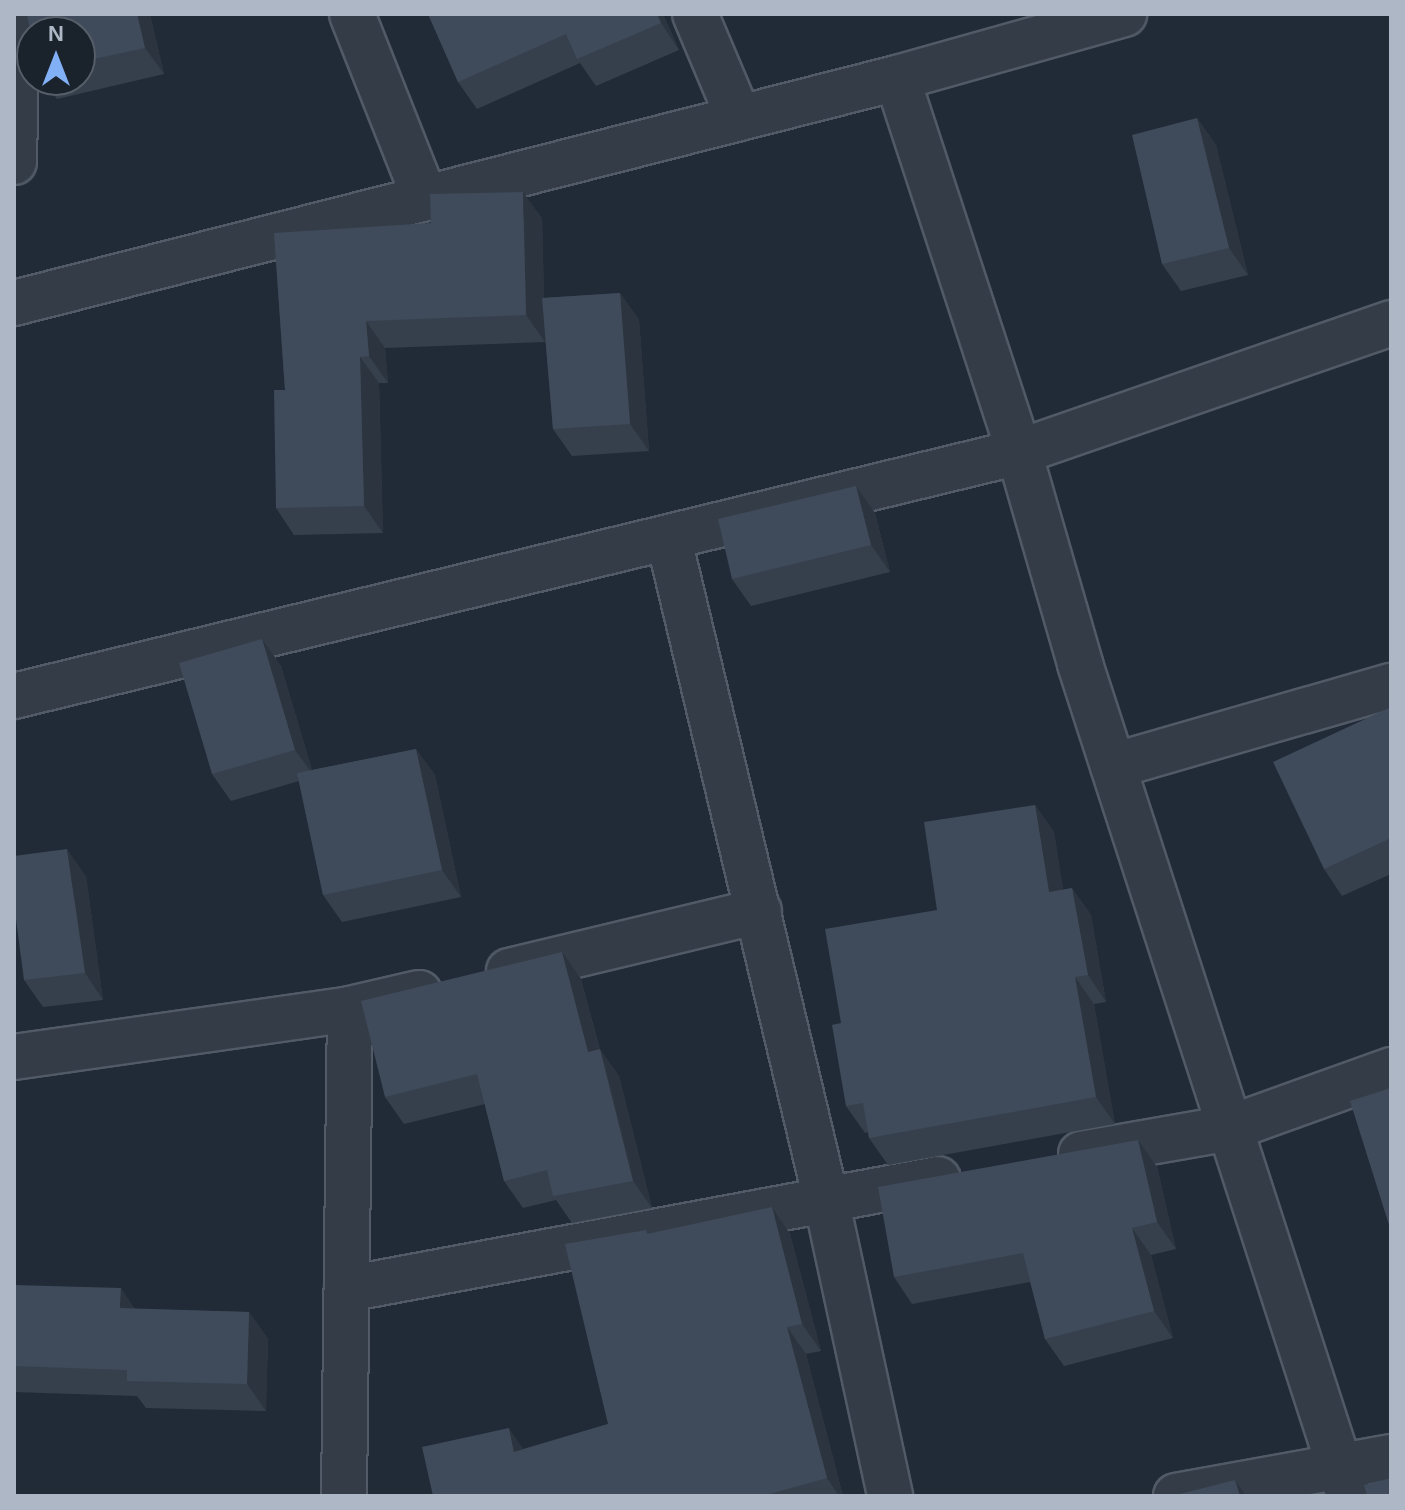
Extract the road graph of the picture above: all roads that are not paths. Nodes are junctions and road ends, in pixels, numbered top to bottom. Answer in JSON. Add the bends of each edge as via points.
{"nodes":[{"id":1,"x":17,"y":14,"type":"edge"},
{"id":2,"x":352,"y":14,"type":"edge"},
{"id":3,"x":695,"y":14,"type":"edge"},
{"id":4,"x":1124,"y":14,"type":"edge"},
{"id":5,"x":897,"y":78,"type":"junction"},
{"id":6,"x":739,"y":118,"type":"junction"},
{"id":7,"x":14,"y":162,"type":"edge"},
{"id":8,"x":425,"y":198,"type":"junction"},
{"id":9,"x":14,"y":303,"type":"edge"},
{"id":10,"x":1391,"y":323,"type":"edge"},
{"id":11,"x":1019,"y":452,"type":"junction"},
{"id":12,"x":669,"y":540,"type":"junction"},
{"id":13,"x":1391,"y":686,"type":"edge"},
{"id":14,"x":14,"y":696,"type":"edge"},
{"id":15,"x":1113,"y":766,"type":"junction"},
{"id":16,"x":759,"y":911,"type":"junction"},
{"id":17,"x":350,"y":1009,"type":"junction"},
{"id":18,"x":14,"y":1057,"type":"edge"},
{"id":19,"x":1391,"y":1070,"type":"edge"},
{"id":20,"x":1230,"y":1128,"type":"junction"},
{"id":21,"x":1043,"y":1161,"type":"edge"},
{"id":22,"x":981,"y":1172,"type":"edge"},
{"id":23,"x":826,"y":1199,"type":"junction"},
{"id":24,"x":347,"y":1289,"type":"junction"},
{"id":25,"x":1391,"y":1457,"type":"edge"},
{"id":26,"x":1345,"y":1481,"type":"edge"},
{"id":27,"x":344,"y":1496,"type":"edge"},
{"id":28,"x":890,"y":1496,"type":"edge"},
{"id":29,"x":1176,"y":1496,"type":"edge"}],
"edges":[{"from":1,"to":7,"type":"street"},
{"from":2,"to":8,"type":"street"},
{"from":3,"to":6,"type":"street"},
{"from":4,"to":5,"type":"street"},
{"from":5,"to":6,"type":"street"},
{"from":5,"to":11,"type":"street"},
{"from":6,"to":8,"type":"street"},
{"from":8,"to":9,"type":"street"},
{"from":10,"to":11,"type":"street"},
{"from":11,"to":12,"type":"street"},
{"from":11,"to":15,"type":"street"},
{"from":12,"to":14,"type":"street","via":[[354,610]]},
{"from":12,"to":16,"type":"street"},
{"from":13,"to":15,"type":"street"},
{"from":15,"to":20,"type":"street"},
{"from":16,"to":17,"type":"street"},
{"from":16,"to":23,"type":"street"},
{"from":17,"to":18,"type":"street"},
{"from":17,"to":24,"type":"street"},
{"from":19,"to":20,"type":"street"},
{"from":20,"to":21,"type":"street"},
{"from":20,"to":26,"type":"street"},
{"from":22,"to":23,"type":"street"},
{"from":23,"to":24,"type":"street"},
{"from":23,"to":28,"type":"street"},
{"from":24,"to":27,"type":"street"},
{"from":25,"to":26,"type":"street"},
{"from":26,"to":29,"type":"street"}]}
